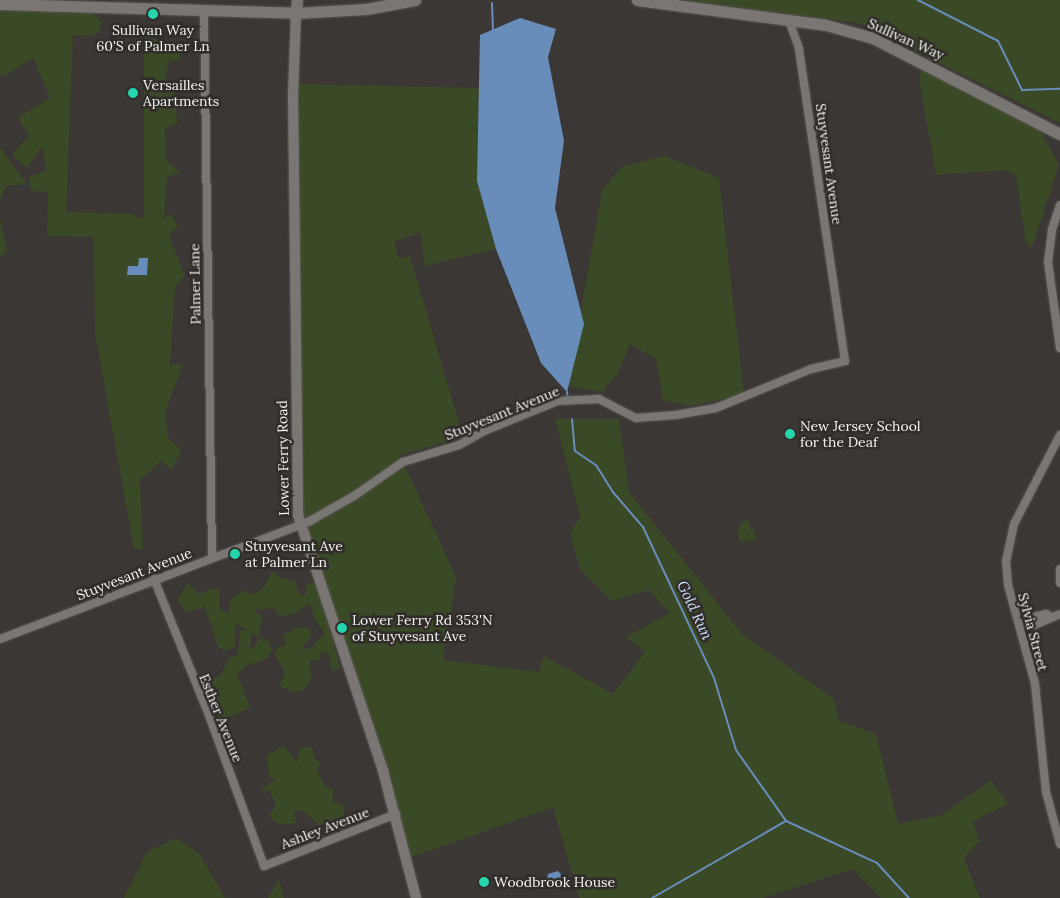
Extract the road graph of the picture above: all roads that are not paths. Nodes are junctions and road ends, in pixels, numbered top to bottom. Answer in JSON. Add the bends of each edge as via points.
{"nodes":[{"id":1,"x":297,"y":0,"type":"edge"},
{"id":2,"x":415,"y":0,"type":"edge"},
{"id":3,"x":637,"y":0,"type":"edge"},
{"id":4,"x":0,"y":4,"type":"edge"},
{"id":5,"x":204,"y":11,"type":"junction"},
{"id":6,"x":296,"y":13,"type":"junction"},
{"id":7,"x":789,"y":20,"type":"junction"},
{"id":8,"x":1058,"y":134,"type":"edge"},
{"id":9,"x":1060,"y":205,"type":"edge"},
{"id":10,"x":1060,"y":348,"type":"edge"},
{"id":11,"x":1060,"y":435,"type":"edge"},
{"id":12,"x":300,"y":524,"type":"junction"},
{"id":13,"x":212,"y":557,"type":"junction"},
{"id":14,"x":1060,"y":569,"type":"edge"},
{"id":15,"x":154,"y":580,"type":"junction"},
{"id":16,"x":1060,"y":583,"type":"edge"},
{"id":17,"x":1056,"y":616,"type":"edge"},
{"id":18,"x":1022,"y":625,"type":"junction"},
{"id":19,"x":0,"y":639,"type":"edge"},
{"id":20,"x":396,"y":814,"type":"junction"},
{"id":21,"x":1060,"y":844,"type":"edge"},
{"id":22,"x":264,"y":866,"type":"joint"},
{"id":23,"x":416,"y":898,"type":"edge"}],
"edges":[{"from":1,"to":6,"type":"main road","name":"Lower Ferry Road"},
{"from":2,"to":6,"type":"main road","via":[[366,9]]},
{"from":3,"to":7,"type":"main road","name":"Sullivan Way"},
{"from":4,"to":5,"type":"main road"},
{"from":5,"to":6,"type":"main road"},
{"from":5,"to":13,"type":"street","name":"Palmer Lane"},
{"from":6,"to":12,"type":"street","name":"Lower Ferry Road","via":[[293,132]]},
{"from":7,"to":8,"type":"main road","name":"Sullivan Way","via":[[850,31],[880,41]]},
{"from":7,"to":12,"type":"street","name":"Stuyvesant Avenue","via":[[799,48],[845,361],[811,369],[716,408],[676,415],[636,418],[599,399],[558,401],[484,431],[459,445],[402,462],[354,496]]},
{"from":9,"to":10,"type":"street","via":[[1052,230],[1048,262]]},
{"from":11,"to":18,"type":"street","name":"Sylvia Street","via":[[1014,524],[1007,548],[1007,579]]},
{"from":12,"to":13,"type":"street","name":"Stuyvesant Avenue"},
{"from":12,"to":20,"type":"street","name":"Lower Ferry Road"},
{"from":13,"to":15,"type":"street","name":"Stuyvesant Avenue"},
{"from":14,"to":16,"type":"street"},
{"from":15,"to":19,"type":"street","name":"Stuyvesant Avenue"},
{"from":15,"to":22,"type":"street","name":"Esther Avenue"},
{"from":17,"to":18,"type":"street","via":[[1046,614],[1030,618]]},
{"from":18,"to":21,"type":"street","name":"Sylvia Street","via":[[1035,684],[1049,810]]},
{"from":20,"to":22,"type":"street","name":"Ashley Avenue"},
{"from":20,"to":23,"type":"street","name":"Lower Ferry Road"}]}
